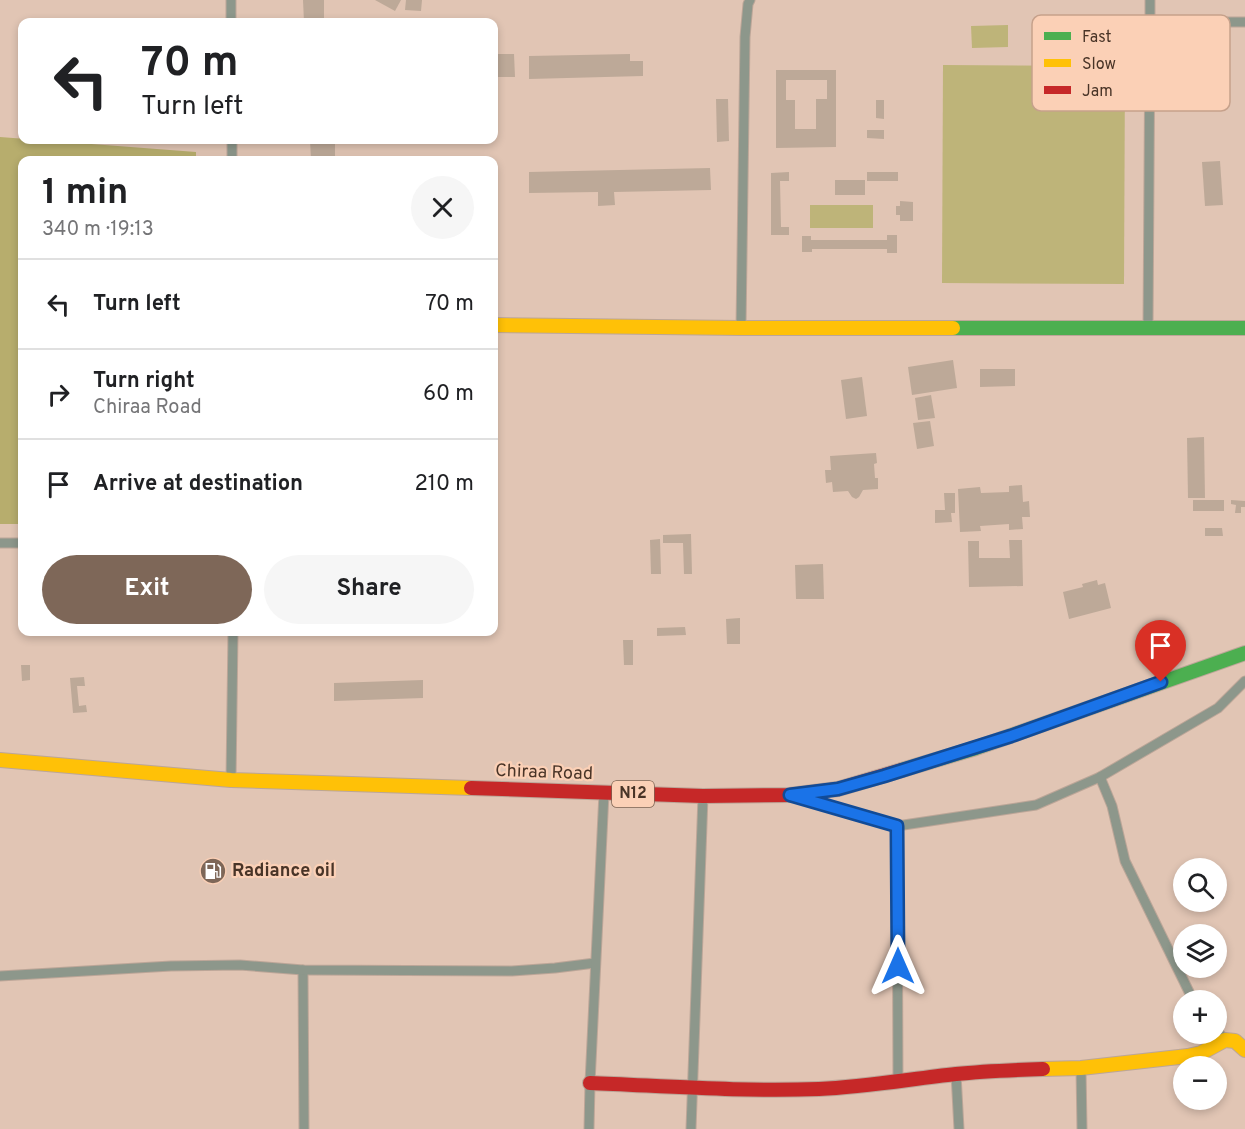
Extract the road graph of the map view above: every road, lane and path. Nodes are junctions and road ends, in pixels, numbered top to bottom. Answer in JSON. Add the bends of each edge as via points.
{"nodes":[{"id":1,"x":231,"y":0,"type":"edge"},
{"id":2,"x":750,"y":0,"type":"edge"},
{"id":3,"x":231,"y":18,"type":"edge"},
{"id":4,"x":1149,"y":111,"type":"edge"},
{"id":5,"x":498,"y":326,"type":"edge"},
{"id":6,"x":741,"y":328,"type":"junction"},
{"id":7,"x":1148,"y":328,"type":"junction"},
{"id":8,"x":1245,"y":328,"type":"edge"},
{"id":9,"x":0,"y":543,"type":"edge"},
{"id":10,"x":18,"y":543,"type":"edge"},
{"id":11,"x":233,"y":636,"type":"edge"},
{"id":12,"x":1245,"y":653,"type":"edge"},
{"id":13,"x":1245,"y":681,"type":"edge"},
{"id":14,"x":0,"y":760,"type":"edge"},
{"id":15,"x":1100,"y":777,"type":"junction"},
{"id":16,"x":231,"y":780,"type":"junction"},
{"id":17,"x":604,"y":793,"type":"junction"},
{"id":18,"x":790,"y":795,"type":"junction"},
{"id":19,"x":703,"y":796,"type":"junction"},
{"id":20,"x":897,"y":826,"type":"junction"},
{"id":21,"x":596,"y":963,"type":"junction"},
{"id":22,"x":303,"y":970,"type":"junction"},
{"id":23,"x":0,"y":976,"type":"edge"},
{"id":24,"x":1188,"y":990,"type":"edge"},
{"id":25,"x":1227,"y":1038,"type":"edge"},
{"id":26,"x":1211,"y":1044,"type":"edge"},
{"id":27,"x":1245,"y":1050,"type":"edge"},
{"id":28,"x":1081,"y":1068,"type":"junction"},
{"id":29,"x":956,"y":1074,"type":"junction"},
{"id":30,"x":898,"y":1082,"type":"junction"},
{"id":31,"x":590,"y":1083,"type":"junction"},
{"id":32,"x":692,"y":1087,"type":"junction"},
{"id":33,"x":304,"y":1129,"type":"edge"},
{"id":34,"x":589,"y":1129,"type":"edge"},
{"id":35,"x":691,"y":1129,"type":"edge"},
{"id":36,"x":959,"y":1129,"type":"edge"},
{"id":37,"x":1082,"y":1129,"type":"edge"}],
"edges":[{"from":1,"to":3,"type":"street"},
{"from":2,"to":6,"type":"street","via":[[745,37]]},
{"from":4,"to":7,"type":"street"},
{"from":5,"to":6,"type":"main road"},
{"from":6,"to":7,"type":"main road"},
{"from":7,"to":8,"type":"main road"},
{"from":9,"to":10,"type":"street"},
{"from":11,"to":16,"type":"street"},
{"from":12,"to":18,"type":"main road","name":"Chiraa Road","number":"N12","via":[[975,748],[838,789]]},
{"from":13,"to":15,"type":"street","via":[[1218,708]]},
{"from":14,"to":16,"type":"main road","name":"Chiraa Road","number":"N12"},
{"from":15,"to":20,"type":"street","via":[[1036,805]]},
{"from":15,"to":24,"type":"street","via":[[1112,806],[1125,861]]},
{"from":16,"to":17,"type":"main road","name":"Chiraa Road","number":"N12"},
{"from":17,"to":19,"type":"main road","name":"Chiraa Road","number":"N12"},
{"from":17,"to":21,"type":"street"},
{"from":18,"to":19,"type":"main road","name":"Chiraa Road","number":"N12"},
{"from":18,"to":20,"type":"street"},
{"from":19,"to":32,"type":"street"},
{"from":20,"to":30,"type":"street"},
{"from":21,"to":22,"type":"street","via":[[512,970]]},
{"from":21,"to":31,"type":"street"},
{"from":22,"to":23,"type":"street","via":[[240,965],[171,966]]},
{"from":22,"to":33,"type":"street"},
{"from":25,"to":27,"type":"main road"},
{"from":26,"to":28,"type":"main road","via":[[1201,1053]]},
{"from":28,"to":29,"type":"main road"},
{"from":28,"to":37,"type":"street"},
{"from":29,"to":30,"type":"main road"},
{"from":29,"to":36,"type":"street"},
{"from":30,"to":32,"type":"main road","via":[[820,1089]]},
{"from":31,"to":32,"type":"main road"},
{"from":31,"to":34,"type":"street"},
{"from":32,"to":35,"type":"street"}]}
